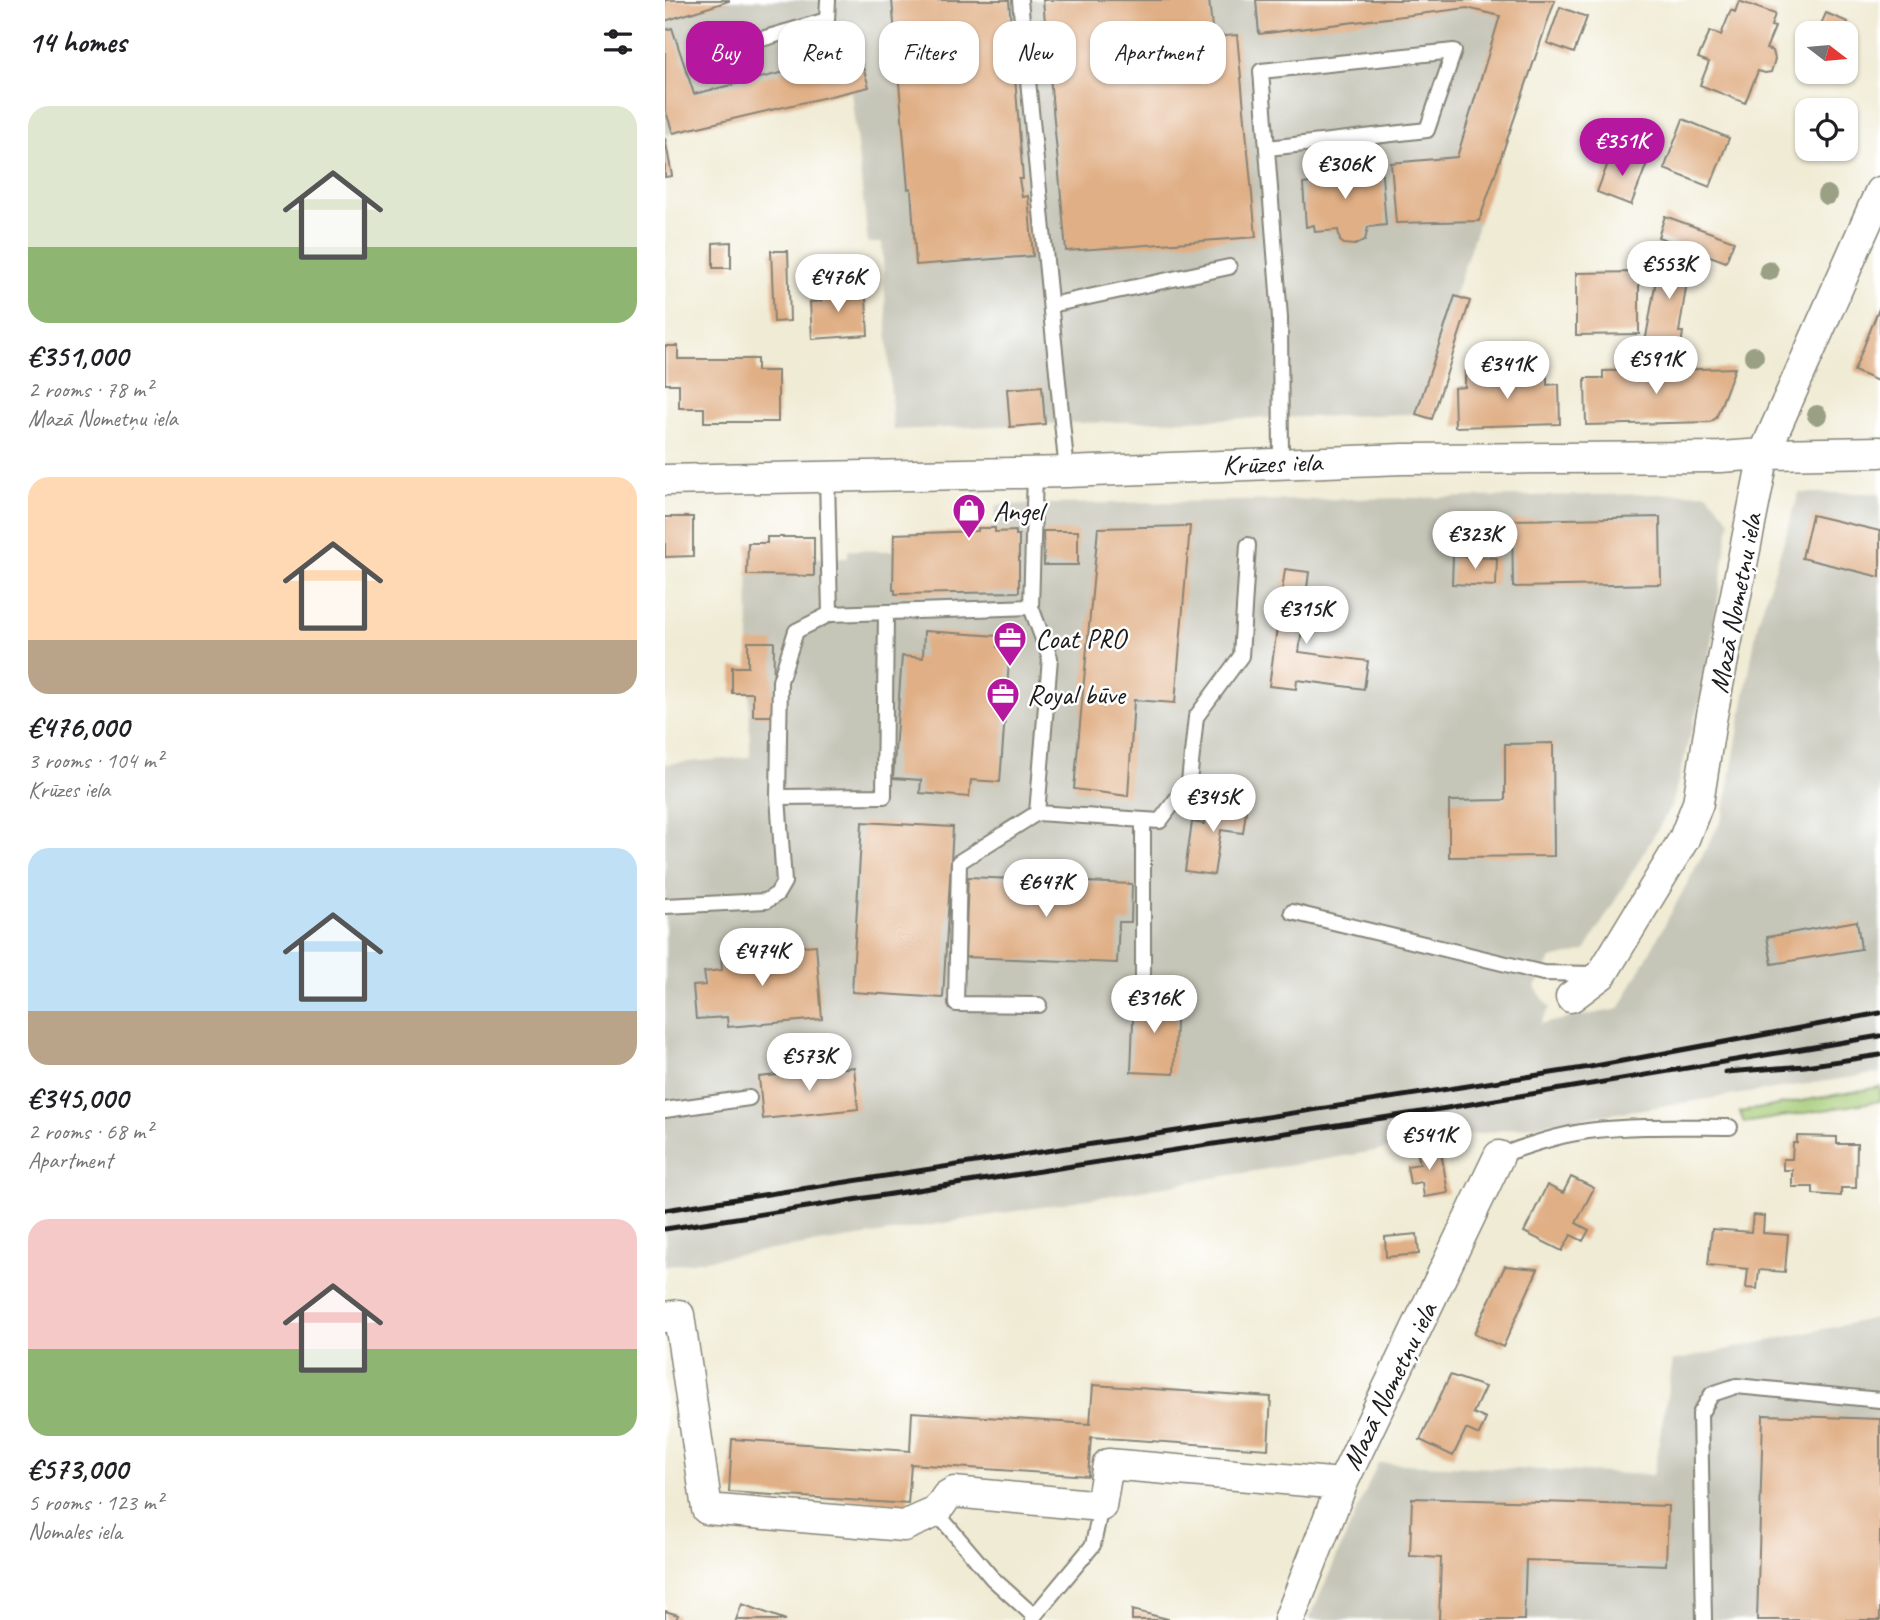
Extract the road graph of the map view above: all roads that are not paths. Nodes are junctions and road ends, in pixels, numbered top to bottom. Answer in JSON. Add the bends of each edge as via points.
{"nodes":[{"id":1,"x":828,"y":0,"type":"edge"},
{"id":2,"x":1020,"y":0,"type":"edge"},
{"id":3,"x":764,"y":38,"type":"edge"},
{"id":4,"x":1268,"y":148,"type":"junction"},
{"id":5,"x":1880,"y":192,"type":"edge"},
{"id":6,"x":1229,"y":267,"type":"dead end"},
{"id":7,"x":1051,"y":305,"type":"junction"},
{"id":8,"x":1880,"y":452,"type":"edge"},
{"id":9,"x":1764,"y":453,"type":"junction"},
{"id":10,"x":1281,"y":462,"type":"junction"},
{"id":11,"x":1067,"y":472,"type":"junction"},
{"id":12,"x":1035,"y":473,"type":"junction"},
{"id":13,"x":827,"y":477,"type":"junction"},
{"id":14,"x":665,"y":480,"type":"edge"},
{"id":15,"x":1248,"y":545,"type":"dead end"},
{"id":16,"x":1031,"y":607,"type":"junction"},
{"id":17,"x":885,"y":612,"type":"junction"},
{"id":18,"x":830,"y":614,"type":"junction"},
{"id":19,"x":778,"y":797,"type":"junction"},
{"id":20,"x":1037,"y":813,"type":"junction"},
{"id":21,"x":1143,"y":820,"type":"junction"},
{"id":22,"x":665,"y":906,"type":"edge"},
{"id":23,"x":1292,"y":912,"type":"dead end"},
{"id":24,"x":1602,"y":974,"type":"junction"},
{"id":25,"x":1143,"y":988,"type":"dead end"},
{"id":26,"x":1571,"y":997,"type":"dead end"},
{"id":27,"x":1039,"y":1005,"type":"dead end"},
{"id":28,"x":749,"y":1098,"type":"dead end"},
{"id":29,"x":665,"y":1110,"type":"edge"},
{"id":30,"x":1730,"y":1127,"type":"dead end"},
{"id":31,"x":1499,"y":1156,"type":"joint"},
{"id":32,"x":672,"y":1316,"type":"edge"},
{"id":33,"x":1880,"y":1400,"type":"edge"},
{"id":34,"x":1342,"y":1484,"type":"junction"},
{"id":35,"x":1101,"y":1506,"type":"junction"},
{"id":36,"x":936,"y":1512,"type":"junction"},
{"id":37,"x":1034,"y":1618,"type":"edge"},
{"id":38,"x":1289,"y":1620,"type":"edge"},
{"id":39,"x":1704,"y":1620,"type":"edge"}],
"edges":[{"from":1,"to":3,"type":"lane","via":[[827,20]]},
{"from":2,"to":7,"type":"lane"},
{"from":4,"to":4,"type":"lane","via":[[1261,71],[1454,51],[1427,130]]},
{"from":4,"to":10,"type":"lane","via":[[1280,318]]},
{"from":5,"to":9,"type":"street","name":"Mazā Nometņu iela"},
{"from":6,"to":7,"type":"lane"},
{"from":7,"to":11,"type":"lane"},
{"from":8,"to":9,"type":"street","name":"Krūzes iela"},
{"from":9,"to":10,"type":"street","name":"Krūzes iela"},
{"from":9,"to":24,"type":"street","name":"Mazā Nometņu iela","via":[[1698,803],[1684,839]]},
{"from":10,"to":11,"type":"street","name":"Krūzes iela"},
{"from":11,"to":12,"type":"street","name":"Krūzes iela"},
{"from":12,"to":13,"type":"street","name":"Krūzes iela"},
{"from":12,"to":16,"type":"lane"},
{"from":13,"to":14,"type":"street","name":"Krūzes iela"},
{"from":13,"to":18,"type":"lane"},
{"from":15,"to":21,"type":"lane","via":[[1241,656],[1196,717],[1189,782],[1160,821]]},
{"from":16,"to":17,"type":"lane"},
{"from":16,"to":20,"type":"lane","via":[[1050,658]]},
{"from":17,"to":18,"type":"lane"},
{"from":17,"to":19,"type":"lane","via":[[884,796]]},
{"from":18,"to":19,"type":"lane","via":[[796,631],[780,681]]},
{"from":19,"to":22,"type":"lane","via":[[784,881],[777,894],[766,901]]},
{"from":20,"to":21,"type":"lane"},
{"from":20,"to":27,"type":"lane","via":[[959,862],[956,1004]]},
{"from":21,"to":25,"type":"lane"},
{"from":23,"to":24,"type":"lane","via":[[1543,973]]},
{"from":24,"to":26,"type":"street","name":"Mazā Nometņu iela"},
{"from":28,"to":29,"type":"lane"},
{"from":30,"to":31,"type":"lane","via":[[1586,1131]]},
{"from":31,"to":34,"type":"street","name":"Mazā Nometņu iela"},
{"from":32,"to":36,"type":"street","via":[[707,1509],[904,1526]]},
{"from":33,"to":39,"type":"lane","via":[[1735,1386],[1713,1394],[1700,1414]]},
{"from":34,"to":35,"type":"street","via":[[1108,1464]]},
{"from":34,"to":38,"type":"street","name":"Mazā Nometņu iela"},
{"from":35,"to":36,"type":"street","via":[[954,1492]]},
{"from":35,"to":37,"type":"lane","via":[[1093,1545]]},
{"from":36,"to":37,"type":"lane","via":[[992,1578]]}]}
